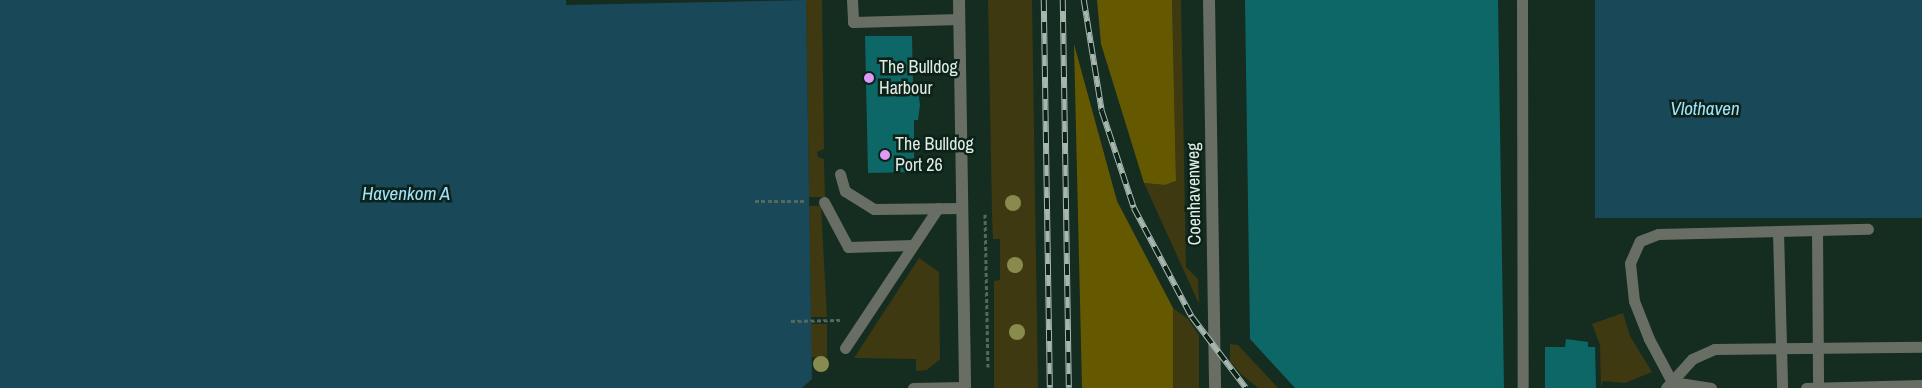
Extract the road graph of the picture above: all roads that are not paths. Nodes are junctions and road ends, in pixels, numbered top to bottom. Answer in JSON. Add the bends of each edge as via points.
{"nodes":[{"id":1,"x":852,"y":0,"type":"edge"},
{"id":2,"x":959,"y":0,"type":"edge"},
{"id":3,"x":1209,"y":0,"type":"edge"},
{"id":4,"x":1522,"y":0,"type":"edge"},
{"id":5,"x":959,"y":19,"type":"junction"},
{"id":6,"x":840,"y":174,"type":"dead end"},
{"id":7,"x":824,"y":202,"type":"road end"},
{"id":8,"x":938,"y":208,"type":"junction"},
{"id":9,"x":962,"y":208,"type":"junction"},
{"id":10,"x":1817,"y":230,"type":"junction"},
{"id":11,"x":1868,"y":230,"type":"dead end"},
{"id":12,"x":1778,"y":231,"type":"junction"},
{"id":13,"x":913,"y":245,"type":"junction"},
{"id":14,"x":845,"y":348,"type":"dead end"},
{"id":15,"x":1818,"y":348,"type":"junction"},
{"id":16,"x":1922,"y":348,"type":"edge"},
{"id":17,"x":1781,"y":349,"type":"junction"},
{"id":18,"x":1669,"y":385,"type":"edge"},
{"id":19,"x":1922,"y":385,"type":"edge"},
{"id":20,"x":913,"y":388,"type":"edge"},
{"id":21,"x":965,"y":388,"type":"edge"},
{"id":22,"x":1215,"y":388,"type":"edge"},
{"id":23,"x":1524,"y":388,"type":"edge"},
{"id":24,"x":1711,"y":388,"type":"edge"},
{"id":25,"x":1782,"y":388,"type":"edge"},
{"id":26,"x":1806,"y":388,"type":"edge"},
{"id":27,"x":1818,"y":388,"type":"edge"}],
"edges":[{"from":1,"to":5,"type":"lane","via":[[853,22]]},
{"from":2,"to":5,"type":"street"},
{"from":3,"to":22,"type":"street","name":"Coenhavenweg"},
{"from":4,"to":23,"type":"lane"},
{"from":5,"to":9,"type":"street"},
{"from":6,"to":8,"type":"lane","via":[[845,190],[874,209]]},
{"from":7,"to":13,"type":"lane","via":[[848,247]]},
{"from":8,"to":9,"type":"lane"},
{"from":8,"to":13,"type":"lane"},
{"from":9,"to":21,"type":"street"},
{"from":10,"to":11,"type":"lane"},
{"from":10,"to":12,"type":"lane"},
{"from":10,"to":15,"type":"lane"},
{"from":12,"to":17,"type":"lane"},
{"from":12,"to":18,"type":"lane","via":[[1658,234],[1648,236],[1634,247],[1630,264],[1634,302]]},
{"from":13,"to":14,"type":"lane"},
{"from":15,"to":16,"type":"lane"},
{"from":15,"to":17,"type":"lane"},
{"from":15,"to":27,"type":"lane"},
{"from":17,"to":18,"type":"lane","via":[[1708,351],[1692,359]]},
{"from":17,"to":25,"type":"lane"},
{"from":18,"to":24,"type":"lane"},
{"from":19,"to":27,"type":"lane"},
{"from":20,"to":21,"type":"lane"},
{"from":26,"to":27,"type":"lane"}]}
